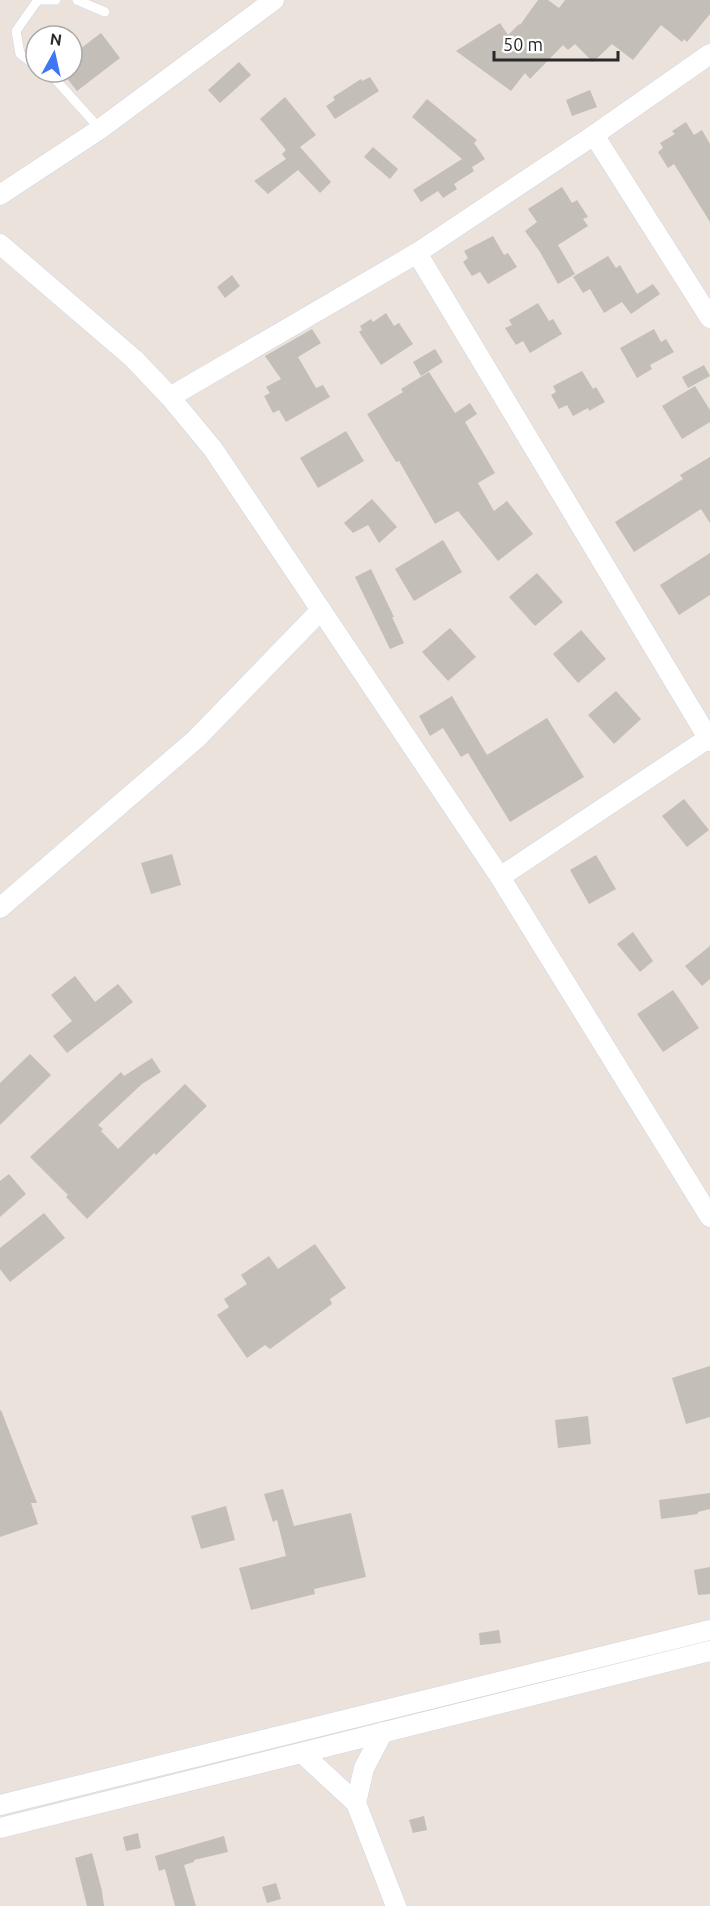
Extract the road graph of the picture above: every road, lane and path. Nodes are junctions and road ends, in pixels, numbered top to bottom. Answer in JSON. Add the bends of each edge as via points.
{"nodes":[{"id":1,"x":56,"y":0,"type":"edge"},
{"id":2,"x":77,"y":0,"type":"edge"},
{"id":3,"x":274,"y":0,"type":"edge"},
{"id":4,"x":105,"y":12,"type":"dead end"},
{"id":5,"x":710,"y":54,"type":"edge"},
{"id":6,"x":24,"y":57,"type":"edge"},
{"id":7,"x":60,"y":84,"type":"edge"},
{"id":8,"x":100,"y":129,"type":"junction"},
{"id":9,"x":594,"y":135,"type":"junction"},
{"id":10,"x":0,"y":195,"type":"edge"},
{"id":11,"x":0,"y":244,"type":"edge"},
{"id":12,"x":417,"y":253,"type":"junction"},
{"id":13,"x":710,"y":318,"type":"edge"},
{"id":14,"x":170,"y":397,"type":"junction"},
{"id":15,"x":321,"y":610,"type":"junction"},
{"id":16,"x":709,"y":739,"type":"edge"},
{"id":17,"x":500,"y":877,"type":"junction"},
{"id":18,"x":0,"y":908,"type":"edge"},
{"id":19,"x":710,"y":1217,"type":"edge"},
{"id":20,"x":710,"y":1630,"type":"edge"},
{"id":21,"x":710,"y":1651,"type":"edge"},
{"id":22,"x":383,"y":1732,"type":"junction"},
{"id":23,"x":302,"y":1753,"type":"junction"},
{"id":24,"x":356,"y":1803,"type":"junction"},
{"id":25,"x":0,"y":1805,"type":"edge"},
{"id":26,"x":0,"y":1828,"type":"edge"},
{"id":27,"x":396,"y":1906,"type":"edge"}],
"edges":[{"from":1,"to":6,"type":"lane","via":[[38,0],[16,31]]},
{"from":2,"to":4,"type":"lane"},
{"from":3,"to":8,"type":"street"},
{"from":5,"to":9,"type":"street"},
{"from":7,"to":8,"type":"lane"},
{"from":8,"to":10,"type":"street"},
{"from":9,"to":12,"type":"street"},
{"from":9,"to":13,"type":"street"},
{"from":11,"to":14,"type":"street","via":[[134,359]]},
{"from":12,"to":14,"type":"street"},
{"from":12,"to":16,"type":"street"},
{"from":14,"to":15,"type":"street","via":[[213,448]]},
{"from":15,"to":17,"type":"street"},
{"from":15,"to":18,"type":"street","via":[[196,739]]},
{"from":16,"to":17,"type":"street"},
{"from":17,"to":19,"type":"street"},
{"from":20,"to":25,"type":"street"},
{"from":21,"to":22,"type":"street"},
{"from":22,"to":23,"type":"street"},
{"from":22,"to":24,"type":"street","via":[[364,1768]]},
{"from":23,"to":24,"type":"street"},
{"from":23,"to":26,"type":"street"},
{"from":24,"to":27,"type":"street"}]}
